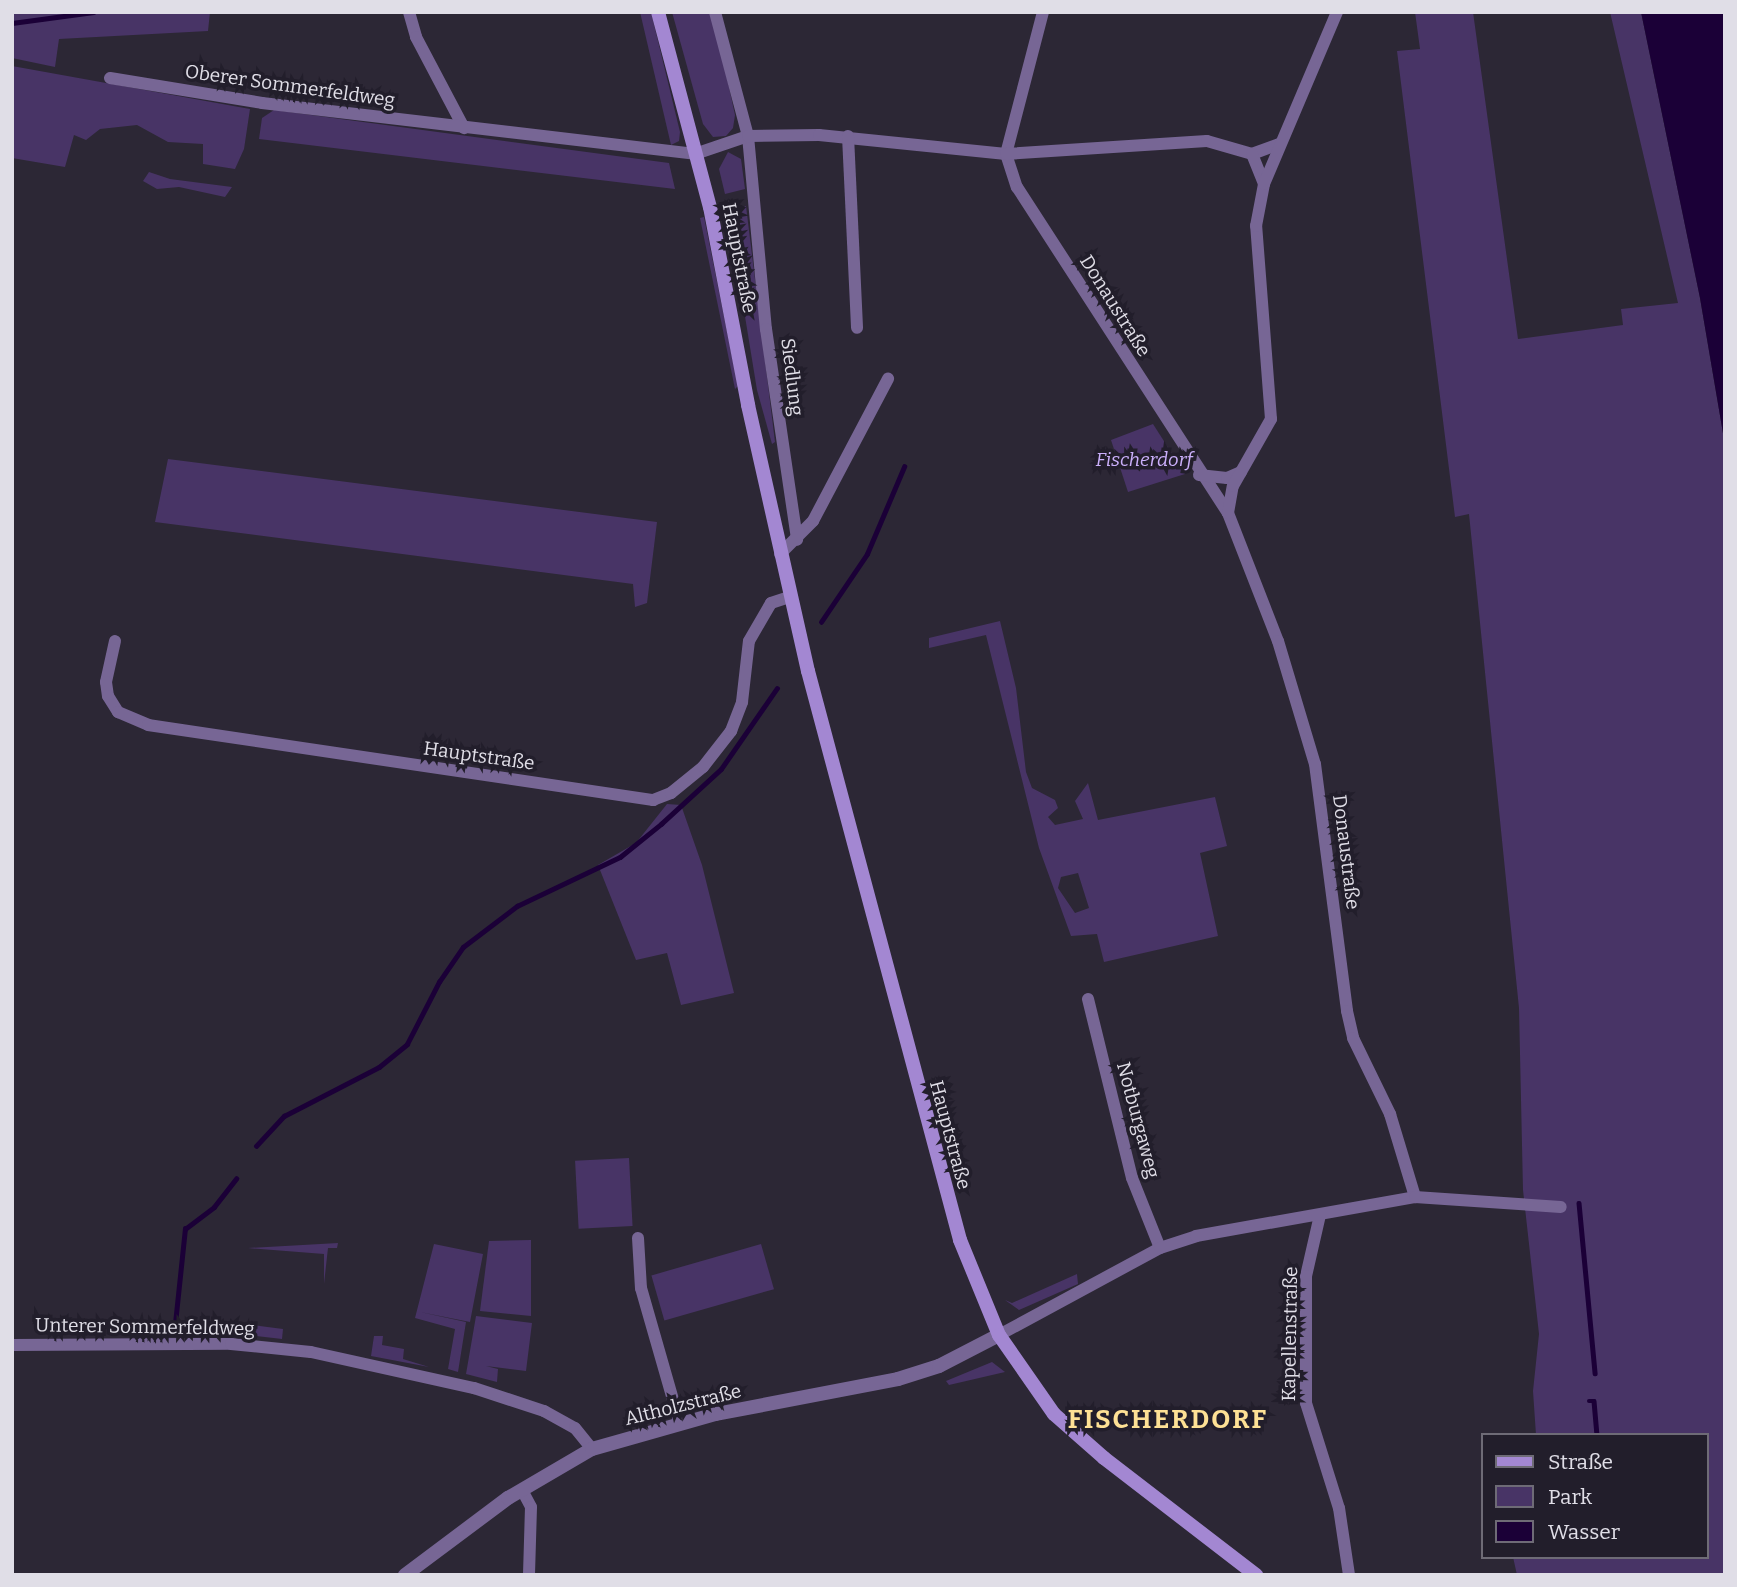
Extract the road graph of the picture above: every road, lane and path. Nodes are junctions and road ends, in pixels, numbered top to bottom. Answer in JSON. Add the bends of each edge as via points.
{"nodes":[{"id":1,"x":409,"y":12,"type":"edge"},
{"id":2,"x":658,"y":12,"type":"edge"},
{"id":3,"x":715,"y":12,"type":"edge"},
{"id":4,"x":1043,"y":12,"type":"edge"},
{"id":5,"x":1337,"y":12,"type":"edge"},
{"id":6,"x":110,"y":78,"type":"dead end"},
{"id":7,"x":464,"y":128,"type":"junction"},
{"id":8,"x":748,"y":136,"type":"junction"},
{"id":9,"x":848,"y":136,"type":"junction"},
{"id":10,"x":1280,"y":144,"type":"junction"},
{"id":11,"x":695,"y":154,"type":"junction"},
{"id":12,"x":1006,"y":154,"type":"junction"},
{"id":13,"x":1252,"y":154,"type":"junction"},
{"id":14,"x":1264,"y":184,"type":"junction"},
{"id":15,"x":857,"y":328,"type":"dead end"},
{"id":16,"x":888,"y":379,"type":"dead end"},
{"id":17,"x":1242,"y":472,"type":"junction"},
{"id":18,"x":1199,"y":475,"type":"junction"},
{"id":19,"x":1228,"y":513,"type":"junction"},
{"id":20,"x":797,"y":540,"type":"junction"},
{"id":21,"x":780,"y":554,"type":"junction"},
{"id":22,"x":790,"y":597,"type":"junction"},
{"id":23,"x":115,"y":641,"type":"dead end"},
{"id":24,"x":1087,"y":999,"type":"dead end"},
{"id":25,"x":1415,"y":1197,"type":"junction"},
{"id":26,"x":1561,"y":1207,"type":"dead end"},
{"id":27,"x":1320,"y":1215,"type":"junction"},
{"id":28,"x":638,"y":1238,"type":"dead end"},
{"id":29,"x":1160,"y":1248,"type":"junction"},
{"id":30,"x":999,"y":1335,"type":"junction"},
{"id":31,"x":12,"y":1345,"type":"edge"},
{"id":32,"x":680,"y":1424,"type":"junction"},
{"id":33,"x":593,"y":1449,"type":"junction"},
{"id":34,"x":522,"y":1490,"type":"junction"},
{"id":35,"x":405,"y":1575,"type":"edge"},
{"id":36,"x":529,"y":1575,"type":"edge"},
{"id":37,"x":1256,"y":1575,"type":"edge"},
{"id":38,"x":1349,"y":1575,"type":"edge"}],
"edges":[{"from":1,"to":7,"type":"street","via":[[416,37]]},
{"from":2,"to":11,"type":"main road","name":"Hauptstraße"},
{"from":3,"to":8,"type":"street","name":"Siedlung"},
{"from":4,"to":12,"type":"street"},
{"from":5,"to":10,"type":"street"},
{"from":6,"to":7,"type":"street","name":"Oberer Sommerfeldweg"},
{"from":7,"to":11,"type":"street","name":"Oberer Sommerfeldweg"},
{"from":8,"to":9,"type":"street"},
{"from":8,"to":11,"type":"street"},
{"from":8,"to":20,"type":"street","name":"Siedlung","via":[[768,340]]},
{"from":9,"to":12,"type":"street"},
{"from":9,"to":15,"type":"street"},
{"from":10,"to":13,"type":"street"},
{"from":10,"to":14,"type":"street"},
{"from":11,"to":21,"type":"main road","name":"Hauptstraße"},
{"from":12,"to":13,"type":"street","via":[[1207,141]]},
{"from":12,"to":18,"type":"street","name":"Donaustraße","via":[[1017,187]]},
{"from":13,"to":14,"type":"street"},
{"from":14,"to":17,"type":"street","via":[[1256,226],[1271,419]]},
{"from":16,"to":20,"type":"street","via":[[813,521]]},
{"from":17,"to":18,"type":"street","via":[[1227,478]]},
{"from":17,"to":19,"type":"street","via":[[1233,486]]},
{"from":18,"to":19,"type":"street","name":"Donaustraße"},
{"from":19,"to":25,"type":"street","name":"Donaustraße","via":[[1278,641],[1315,764],[1353,1038],[1394,1126]]},
{"from":20,"to":21,"type":"street"},
{"from":21,"to":22,"type":"main road","name":"Hauptstraße"},
{"from":22,"to":23,"type":"street","name":"Hauptstraße","via":[[771,603],[749,641],[742,702],[732,731],[702,767],[671,793],[653,800],[148,725],[118,712],[108,696],[106,682]]},
{"from":22,"to":30,"type":"main road","name":"Hauptstraße","via":[[942,1183]]},
{"from":24,"to":29,"type":"street","name":"Notburgaweg","via":[[1132,1178]]},
{"from":25,"to":26,"type":"street"},
{"from":25,"to":27,"type":"street"},
{"from":27,"to":29,"type":"street","via":[[1196,1237]]},
{"from":27,"to":38,"type":"street","name":"Kapellenstraße","via":[[1306,1276],[1306,1403],[1339,1508]]},
{"from":28,"to":32,"type":"street","via":[[641,1287]]},
{"from":29,"to":30,"type":"street"},
{"from":30,"to":32,"type":"street","name":"Altholzstraße","via":[[939,1366],[898,1379]]},
{"from":30,"to":37,"type":"main road","name":"Hauptstraße","via":[[1054,1414]]},
{"from":31,"to":33,"type":"street","name":"Unterer Sommerfeldweg","via":[[231,1344],[311,1352],[474,1388],[544,1411],[575,1428]]},
{"from":32,"to":33,"type":"street","name":"Altholzstraße"},
{"from":33,"to":34,"type":"street","name":"Altholzstraße"},
{"from":34,"to":35,"type":"street","name":"Altholzstraße"},
{"from":34,"to":36,"type":"street","via":[[531,1507]]}]}
